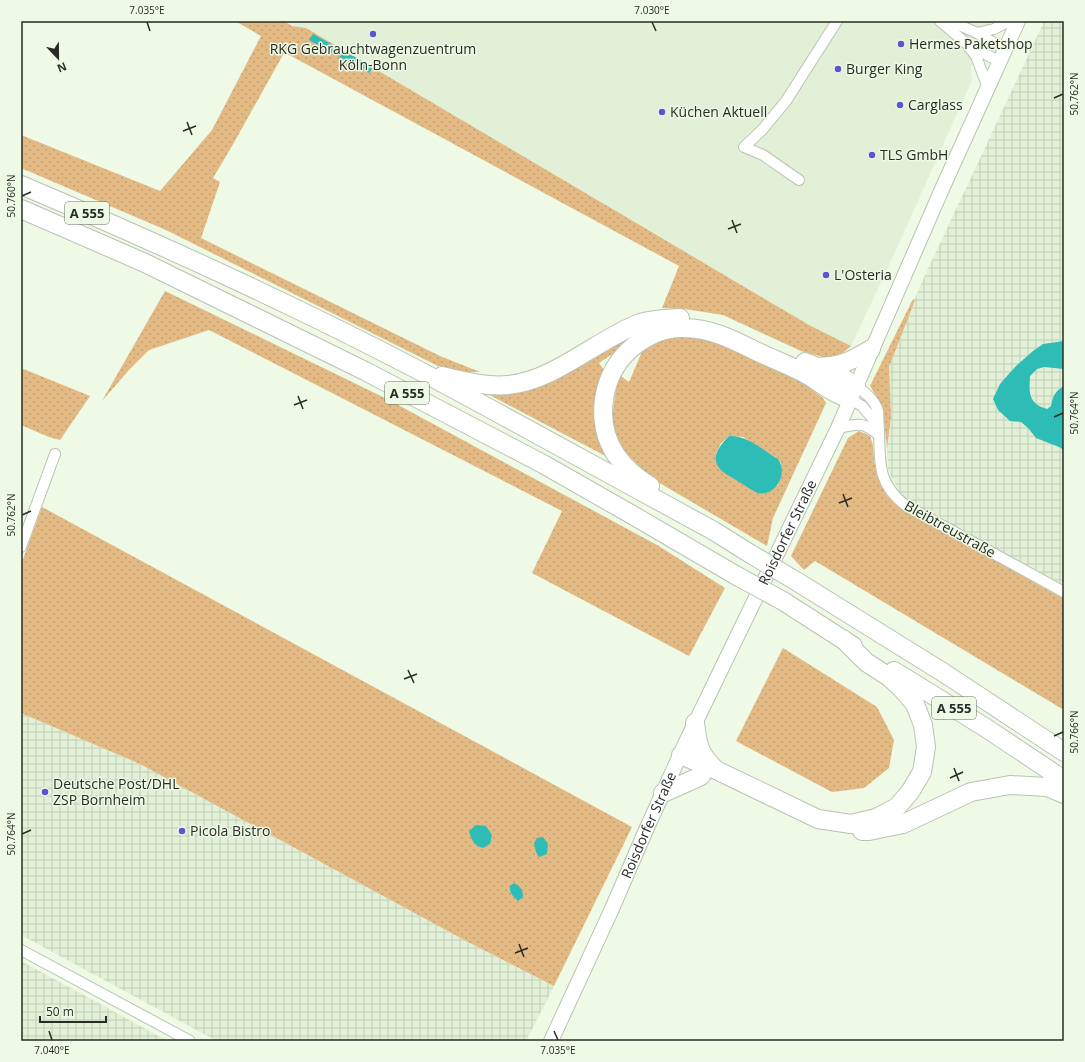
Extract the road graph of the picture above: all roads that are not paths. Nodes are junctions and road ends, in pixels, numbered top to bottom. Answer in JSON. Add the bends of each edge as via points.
{"nodes":[{"id":1,"x":837,"y":21,"type":"edge"},
{"id":2,"x":940,"y":21,"type":"edge"},
{"id":3,"x":950,"y":21,"type":"edge"},
{"id":4,"x":1009,"y":21,"type":"edge"},
{"id":5,"x":1018,"y":21,"type":"edge"},
{"id":6,"x":977,"y":33,"type":"junction"},
{"id":7,"x":967,"y":44,"type":"junction"},
{"id":8,"x":1003,"y":56,"type":"junction"},
{"id":9,"x":988,"y":88,"type":"junction"},
{"id":10,"x":799,"y":180,"type":"dead end"},
{"id":11,"x":21,"y":185,"type":"edge"},
{"id":12,"x":21,"y":209,"type":"edge"},
{"id":13,"x":871,"y":349,"type":"junction"},
{"id":14,"x":816,"y":367,"type":"junction"},
{"id":15,"x":419,"y":371,"type":"junction"},
{"id":16,"x":853,"y":393,"type":"junction"},
{"id":17,"x":838,"y":428,"type":"junction"},
{"id":18,"x":879,"y":430,"type":"junction"},
{"id":19,"x":55,"y":454,"type":"dead end"},
{"id":20,"x":714,"y":531,"type":"junction"},
{"id":21,"x":21,"y":547,"type":"edge"},
{"id":22,"x":1064,"y":592,"type":"edge"},
{"id":23,"x":843,"y":639,"type":"junction"},
{"id":24,"x":695,"y":724,"type":"junction"},
{"id":25,"x":1064,"y":752,"type":"edge"},
{"id":26,"x":678,"y":759,"type":"junction"},
{"id":27,"x":709,"y":773,"type":"junction"},
{"id":28,"x":1064,"y":780,"type":"edge"},
{"id":29,"x":663,"y":793,"type":"junction"},
{"id":30,"x":1064,"y":794,"type":"edge"},
{"id":31,"x":21,"y":950,"type":"edge"},
{"id":32,"x":190,"y":1041,"type":"edge"},
{"id":33,"x":551,"y":1041,"type":"edge"}],
"edges":[{"from":1,"to":10,"type":"street","via":[[786,101],[744,147],[763,155]]},
{"from":2,"to":7,"type":"street"},
{"from":3,"to":6,"type":"street"},
{"from":4,"to":6,"type":"street"},
{"from":5,"to":8,"type":"main road","name":"Roisdorfer Straße"},
{"from":6,"to":8,"type":"street"},
{"from":7,"to":8,"type":"street"},
{"from":7,"to":9,"type":"street","via":[[976,56]]},
{"from":8,"to":9,"type":"main road","name":"Roisdorfer Straße"},
{"from":9,"to":13,"type":"main road","name":"Roisdorfer Straße"},
{"from":11,"to":15,"type":"highway","number":"A 555","via":[[193,259]]},
{"from":12,"to":23,"type":"highway","number":"A 555","bridge":true,"via":[[145,263],[365,371],[543,464]]},
{"from":13,"to":14,"type":"highway","via":[[845,364]]},
{"from":13,"to":16,"type":"main road","name":"Roisdorfer Straße"},
{"from":14,"to":15,"type":"highway","via":[[717,322],[682,318],[642,323],[613,336],[564,366],[539,377],[509,385],[482,385]]},
{"from":14,"to":16,"type":"highway","via":[[843,378]]},
{"from":15,"to":20,"type":"highway","number":"A 555"},
{"from":16,"to":17,"type":"main road","name":"Roisdorfer Straße"},
{"from":16,"to":18,"type":"street"},
{"from":16,"to":18,"type":"street","name":"Bleibtreustraße","via":[[865,392],[872,400],[878,411]]},
{"from":16,"to":20,"type":"highway","via":[[836,393],[802,372],[733,340],[695,328],[665,330],[638,342],[629,350],[610,376],[604,396],[605,426],[611,445],[616,455],[637,478],[684,507]]},
{"from":17,"to":18,"type":"street","via":[[859,424]]},
{"from":17,"to":24,"type":"main road","name":"Roisdorfer Straße"},
{"from":18,"to":22,"type":"street","name":"Bleibtreustraße","via":[[880,468],[896,498]]},
{"from":19,"to":21,"type":"street"},
{"from":20,"to":25,"type":"highway","number":"A 555","bridge":true,"via":[[944,673]]},
{"from":23,"to":27,"type":"highway","via":[[866,662],[902,689],[915,704],[922,725],[926,748],[922,772],[897,807],[876,818],[851,824],[818,819]]},
{"from":23,"to":28,"type":"highway","number":"A 555"},
{"from":24,"to":26,"type":"main road","name":"Roisdorfer Straße"},
{"from":24,"to":27,"type":"highway","via":[[698,747]]},
{"from":26,"to":27,"type":"highway"},
{"from":26,"to":29,"type":"main road","name":"Roisdorfer Straße"},
{"from":27,"to":29,"type":"highway"},
{"from":27,"to":30,"type":"highway","via":[[804,822],[835,830],[869,831],[903,824],[971,792],[1010,785],[1047,787]]},
{"from":29,"to":33,"type":"main road","name":"Roisdorfer Straße"},
{"from":31,"to":32,"type":"street"}]}
